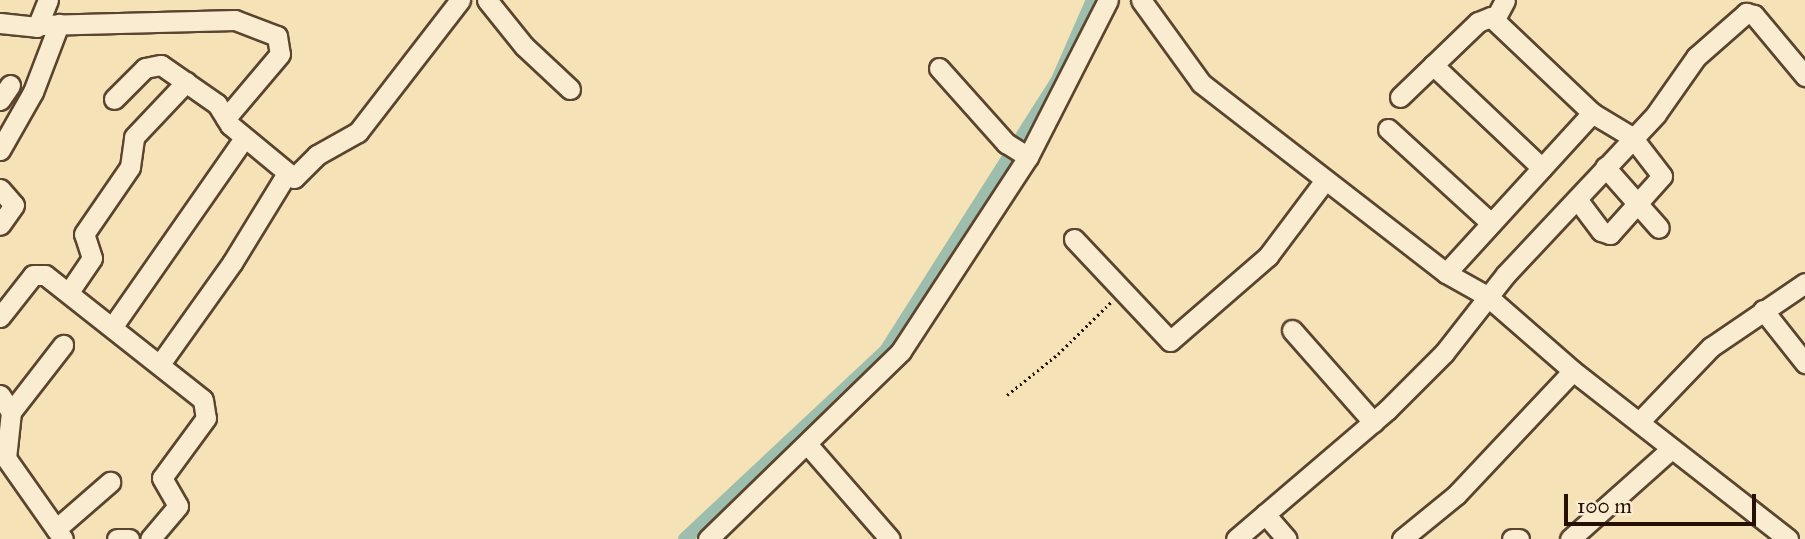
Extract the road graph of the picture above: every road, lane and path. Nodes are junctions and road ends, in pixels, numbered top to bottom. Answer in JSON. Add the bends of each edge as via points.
{"nodes":[{"id":1,"x":48,"y":0,"type":"edge"},
{"id":2,"x":460,"y":0,"type":"edge"},
{"id":3,"x":487,"y":0,"type":"edge"},
{"id":4,"x":1108,"y":0,"type":"edge"},
{"id":5,"x":1140,"y":0,"type":"edge"},
{"id":6,"x":1505,"y":0,"type":"edge"},
{"id":7,"x":1495,"y":19,"type":"junction"},
{"id":8,"x":0,"y":23,"type":"edge"},
{"id":9,"x":50,"y":25,"type":"junction"},
{"id":10,"x":1433,"y":65,"type":"junction"},
{"id":11,"x":939,"y":68,"type":"dead end"},
{"id":12,"x":1805,"y":76,"type":"edge"},
{"id":13,"x":186,"y":82,"type":"junction"},
{"id":14,"x":570,"y":89,"type":"dead end"},
{"id":15,"x":1400,"y":97,"type":"dead end"},
{"id":16,"x":114,"y":99,"type":"dead end"},
{"id":17,"x":1592,"y":113,"type":"junction"},
{"id":18,"x":226,"y":118,"type":"junction"},
{"id":19,"x":1388,"y":129,"type":"dead end"},
{"id":20,"x":1632,"y":137,"type":"junction"},
{"id":21,"x":244,"y":138,"type":"junction"},
{"id":22,"x":0,"y":150,"type":"edge"},
{"id":23,"x":1022,"y":153,"type":"junction"},
{"id":24,"x":1605,"y":167,"type":"junction"},
{"id":25,"x":1542,"y":168,"type":"junction"},
{"id":26,"x":286,"y":175,"type":"junction"},
{"id":27,"x":1325,"y":180,"type":"junction"},
{"id":28,"x":0,"y":189,"type":"edge"},
{"id":29,"x":1577,"y":199,"type":"junction"},
{"id":30,"x":1637,"y":207,"type":"junction"},
{"id":31,"x":1491,"y":223,"type":"junction"},
{"id":32,"x":0,"y":225,"type":"edge"},
{"id":33,"x":1659,"y":228,"type":"dead end"},
{"id":34,"x":1074,"y":239,"type":"dead end"},
{"id":35,"x":1446,"y":273,"type":"junction"},
{"id":36,"x":1805,"y":283,"type":"edge"},
{"id":37,"x":69,"y":292,"type":"junction"},
{"id":38,"x":1121,"y":292,"type":"junction"},
{"id":39,"x":1487,"y":296,"type":"junction"},
{"id":40,"x":1763,"y":310,"type":"junction"},
{"id":41,"x":0,"y":317,"type":"edge"},
{"id":42,"x":113,"y":326,"type":"junction"},
{"id":43,"x":1292,"y":330,"type":"dead end"},
{"id":44,"x":63,"y":345,"type":"dead end"},
{"id":45,"x":1805,"y":363,"type":"edge"},
{"id":46,"x":160,"y":364,"type":"junction"},
{"id":47,"x":1573,"y":371,"type":"junction"},
{"id":48,"x":1007,"y":396,"type":"dead end"},
{"id":49,"x":5,"y":404,"type":"edge"},
{"id":50,"x":1373,"y":422,"type":"junction"},
{"id":51,"x":1639,"y":422,"type":"junction"},
{"id":52,"x":807,"y":444,"type":"junction"},
{"id":53,"x":1671,"y":449,"type":"junction"},
{"id":54,"x":3,"y":461,"type":"edge"},
{"id":55,"x":110,"y":482,"type":"dead end"},
{"id":56,"x":1265,"y":514,"type":"junction"},
{"id":57,"x":57,"y":535,"type":"edge"},
{"id":58,"x":117,"y":539,"type":"edge"},
{"id":59,"x":129,"y":539,"type":"edge"},
{"id":60,"x":150,"y":539,"type":"edge"},
{"id":61,"x":708,"y":539,"type":"edge"},
{"id":62,"x":890,"y":539,"type":"edge"},
{"id":63,"x":1237,"y":539,"type":"edge"},
{"id":64,"x":1287,"y":539,"type":"edge"},
{"id":65,"x":1402,"y":539,"type":"edge"},
{"id":66,"x":1511,"y":539,"type":"edge"},
{"id":67,"x":1519,"y":539,"type":"edge"},
{"id":68,"x":1570,"y":539,"type":"edge"},
{"id":69,"x":1788,"y":539,"type":"edge"}],
"edges":[{"from":1,"to":9,"type":"street"},
{"from":2,"to":26,"type":"street","via":[[358,132],[317,155],[302,174]]},
{"from":3,"to":14,"type":"street","via":[[524,46]]},
{"from":4,"to":23,"type":"street"},
{"from":5,"to":27,"type":"street","via":[[1201,83]]},
{"from":6,"to":7,"type":"street"},
{"from":7,"to":10,"type":"street","via":[[1488,16],[1478,22]]},
{"from":7,"to":17,"type":"street"},
{"from":8,"to":9,"type":"street"},
{"from":9,"to":18,"type":"street","via":[[235,20],[277,36],[279,54]]},
{"from":9,"to":22,"type":"street","via":[[33,92]]},
{"from":10,"to":15,"type":"street"},
{"from":10,"to":25,"type":"street"},
{"from":11,"to":23,"type":"street"},
{"from":12,"to":20,"type":"street","via":[[1754,15],[1745,13],[1704,47],[1656,114]]},
{"from":13,"to":16,"type":"street","via":[[154,65]]},
{"from":13,"to":18,"type":"street","via":[[217,104]]},
{"from":13,"to":37,"type":"street","via":[[134,137],[130,167],[84,234],[92,258]]},
{"from":17,"to":20,"type":"street"},
{"from":17,"to":25,"type":"street"},
{"from":18,"to":21,"type":"street"},
{"from":19,"to":31,"type":"street"},
{"from":20,"to":24,"type":"street"},
{"from":20,"to":30,"type":"street","via":[[1662,176]]},
{"from":21,"to":26,"type":"street"},
{"from":21,"to":42,"type":"street"},
{"from":23,"to":52,"type":"street","via":[[901,351]]},
{"from":24,"to":29,"type":"street"},
{"from":24,"to":30,"type":"street"},
{"from":25,"to":31,"type":"street"},
{"from":26,"to":46,"type":"street","via":[[232,263]]},
{"from":27,"to":35,"type":"street"},
{"from":27,"to":38,"type":"street","via":[[1268,256],[1176,339],[1165,339]]},
{"from":28,"to":32,"type":"street","via":[[14,205]]},
{"from":29,"to":30,"type":"street","via":[[1605,234],[1614,232]]},
{"from":29,"to":39,"type":"street"},
{"from":30,"to":33,"type":"street"},
{"from":31,"to":35,"type":"street"},
{"from":34,"to":38,"type":"street"},
{"from":35,"to":39,"type":"street"},
{"from":36,"to":40,"type":"street"},
{"from":37,"to":41,"type":"street","via":[[38,273]]},
{"from":37,"to":42,"type":"street"},
{"from":38,"to":48,"type":"path","via":[[1058,355]]},
{"from":39,"to":47,"type":"street"},
{"from":39,"to":50,"type":"street","via":[[1444,353]]},
{"from":40,"to":45,"type":"street"},
{"from":40,"to":51,"type":"street","via":[[1711,347]]},
{"from":42,"to":46,"type":"street"},
{"from":43,"to":50,"type":"street"},
{"from":44,"to":49,"type":"street"},
{"from":46,"to":60,"type":"street","via":[[207,409],[199,427],[164,471],[162,484],[178,506]]},
{"from":47,"to":51,"type":"street"},
{"from":47,"to":65,"type":"street","via":[[1456,495]]},
{"from":49,"to":54,"type":"street"},
{"from":50,"to":56,"type":"street"},
{"from":51,"to":53,"type":"street"},
{"from":52,"to":61,"type":"street"},
{"from":52,"to":62,"type":"street"},
{"from":53,"to":68,"type":"street"},
{"from":53,"to":69,"type":"street"},
{"from":54,"to":57,"type":"street"},
{"from":55,"to":57,"type":"street"},
{"from":56,"to":63,"type":"street"},
{"from":56,"to":64,"type":"street"},
{"from":58,"to":59,"type":"street"},
{"from":66,"to":67,"type":"street"}]}
